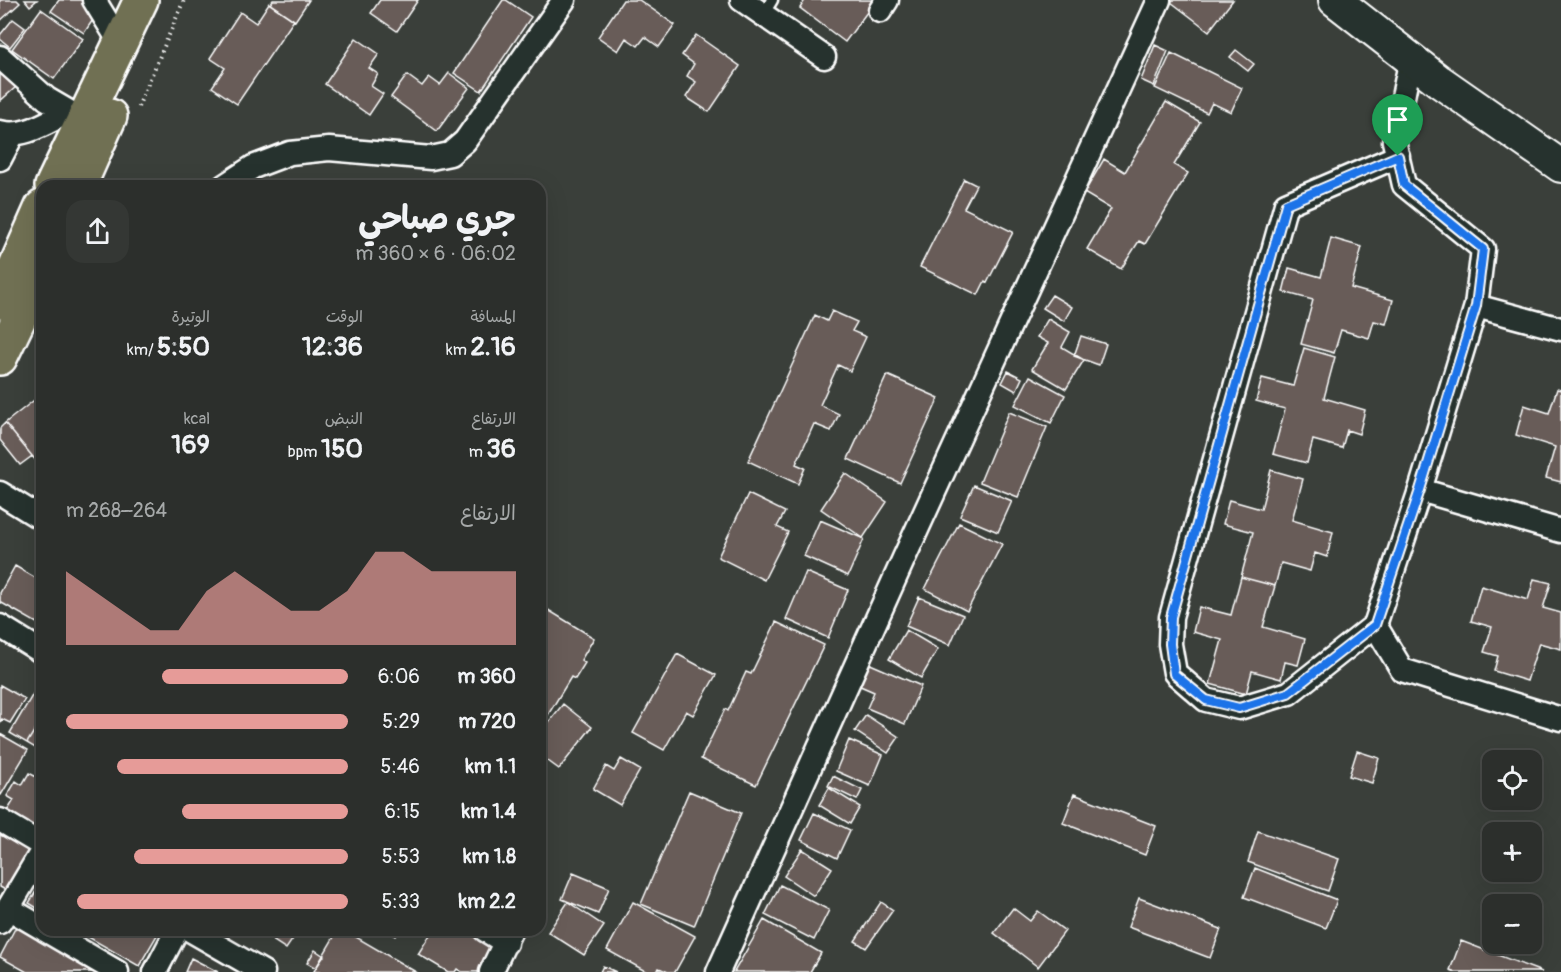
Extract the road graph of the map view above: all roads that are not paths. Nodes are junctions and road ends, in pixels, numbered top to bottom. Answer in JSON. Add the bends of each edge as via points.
{"nodes":[{"id":1,"x":94,"y":0,"type":"edge"},
{"id":2,"x":141,"y":0,"type":"edge"},
{"id":3,"x":160,"y":0,"type":"edge"},
{"id":4,"x":564,"y":0,"type":"edge"},
{"id":5,"x":742,"y":0,"type":"edge"},
{"id":6,"x":1159,"y":0,"type":"edge"},
{"id":7,"x":1335,"y":0,"type":"edge"},
{"id":8,"x":768,"y":7,"type":"edge"},
{"id":9,"x":120,"y":44,"type":"junction"},
{"id":10,"x":0,"y":57,"type":"edge"},
{"id":11,"x":824,"y":57,"type":"dead end"},
{"id":12,"x":1411,"y":58,"type":"junction"},
{"id":13,"x":85,"y":122,"type":"junction"},
{"id":14,"x":7,"y":133,"type":"edge"},
{"id":15,"x":1398,"y":156,"type":"junction"},
{"id":16,"x":0,"y":159,"type":"edge"},
{"id":17,"x":1561,"y":166,"type":"edge"},
{"id":18,"x":55,"y":180,"type":"edge"},
{"id":19,"x":80,"y":180,"type":"edge"},
{"id":20,"x":233,"y":180,"type":"edge"},
{"id":21,"x":36,"y":237,"type":"edge"},
{"id":22,"x":36,"y":281,"type":"edge"},
{"id":23,"x":23,"y":302,"type":"edge"},
{"id":24,"x":1476,"y":306,"type":"junction"},
{"id":25,"x":1561,"y":329,"type":"edge"},
{"id":26,"x":0,"y":358,"type":"edge"},
{"id":27,"x":1420,"y":490,"type":"junction"},
{"id":28,"x":0,"y":492,"type":"edge"},
{"id":29,"x":36,"y":515,"type":"edge"},
{"id":30,"x":1561,"y":531,"type":"edge"},
{"id":31,"x":1375,"y":625,"type":"junction"},
{"id":32,"x":0,"y":626,"type":"edge"},
{"id":33,"x":36,"y":648,"type":"edge"},
{"id":34,"x":1561,"y":719,"type":"edge"},
{"id":35,"x":0,"y":820,"type":"edge"},
{"id":36,"x":36,"y":841,"type":"edge"},
{"id":37,"x":36,"y":861,"type":"edge"},
{"id":38,"x":4,"y":915,"type":"edge"},
{"id":39,"x":36,"y":926,"type":"edge"},
{"id":40,"x":56,"y":936,"type":"edge"},
{"id":41,"x":174,"y":936,"type":"edge"},
{"id":42,"x":200,"y":936,"type":"edge"},
{"id":43,"x":508,"y":936,"type":"edge"},
{"id":44,"x":117,"y":972,"type":"edge"},
{"id":45,"x":155,"y":972,"type":"edge"},
{"id":46,"x":263,"y":972,"type":"edge"},
{"id":47,"x":491,"y":972,"type":"edge"},
{"id":48,"x":718,"y":972,"type":"edge"}],
"edges":[{"from":1,"to":9,"type":"street"},
{"from":2,"to":9,"type":"main road"},
{"from":3,"to":13,"type":"main road"},
{"from":4,"to":20,"type":"street","via":[[465,141],[450,154],[431,158],[310,150],[272,159]]},
{"from":5,"to":8,"type":"street"},
{"from":6,"to":48,"type":"street"},
{"from":7,"to":12,"type":"street"},
{"from":8,"to":11,"type":"street"},
{"from":9,"to":13,"type":"main road"},
{"from":10,"to":13,"type":"street","via":[[47,99]]},
{"from":12,"to":15,"type":"street","via":[[1394,141]]},
{"from":12,"to":17,"type":"street"},
{"from":13,"to":14,"type":"street"},
{"from":13,"to":18,"type":"main road"},
{"from":13,"to":19,"type":"main road"},
{"from":14,"to":16,"type":"street"},
{"from":15,"to":24,"type":"street","via":[[1404,185],[1483,249]]},
{"from":15,"to":31,"type":"street","via":[[1286,204],[1171,617],[1174,674],[1206,700],[1239,708],[1288,693]]},
{"from":21,"to":23,"type":"main road"},
{"from":22,"to":23,"type":"main road"},
{"from":23,"to":26,"type":"main road"},
{"from":24,"to":25,"type":"street"},
{"from":24,"to":27,"type":"street"},
{"from":27,"to":30,"type":"street"},
{"from":27,"to":31,"type":"street"},
{"from":28,"to":29,"type":"street"},
{"from":31,"to":34,"type":"street","via":[[1402,670]]},
{"from":32,"to":33,"type":"street"},
{"from":35,"to":36,"type":"street"},
{"from":37,"to":38,"type":"street"},
{"from":38,"to":39,"type":"street"},
{"from":40,"to":44,"type":"street"},
{"from":41,"to":45,"type":"street"},
{"from":42,"to":46,"type":"street"},
{"from":43,"to":47,"type":"street"}]}
